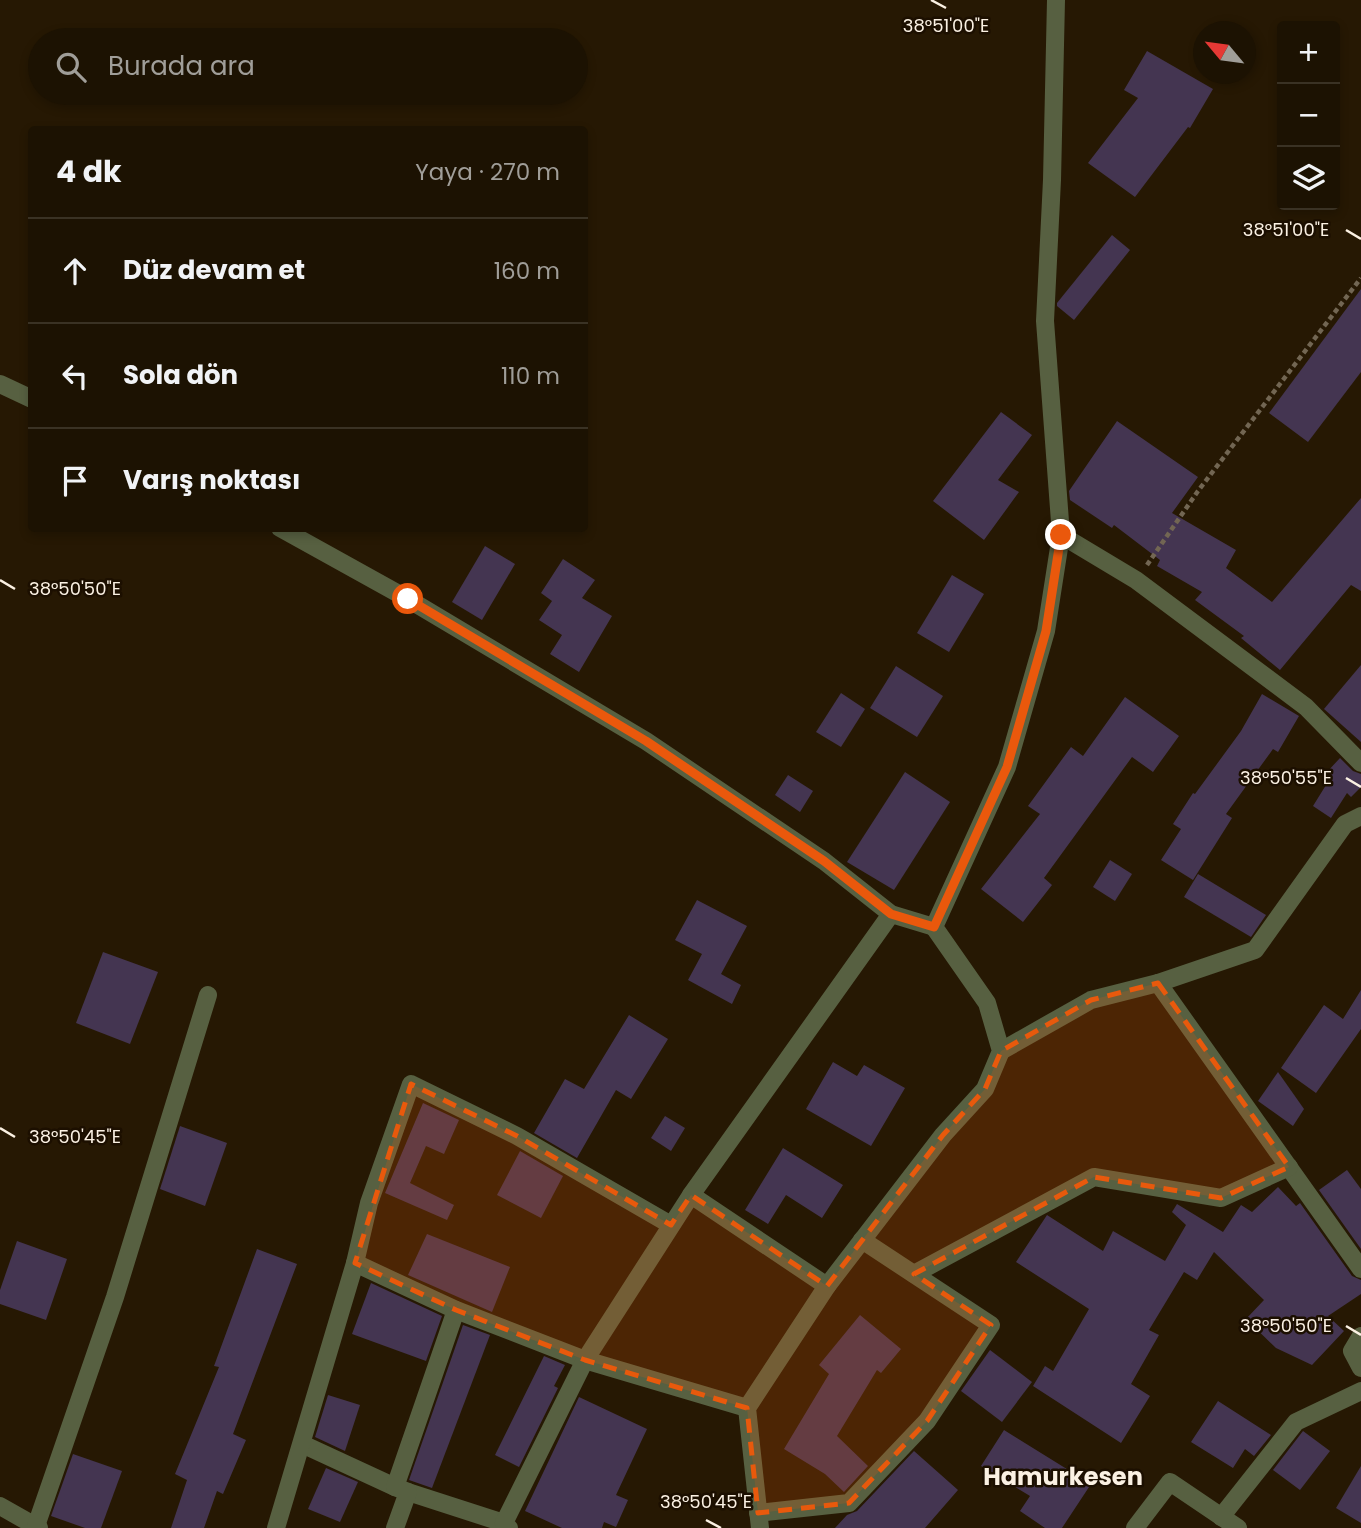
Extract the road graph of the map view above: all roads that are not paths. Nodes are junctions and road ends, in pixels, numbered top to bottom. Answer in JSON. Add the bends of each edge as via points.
{"nodes":[{"id":1,"x":1056,"y":0,"type":"edge"},
{"id":2,"x":0,"y":384,"type":"edge"},
{"id":3,"x":28,"y":397,"type":"edge"},
{"id":4,"x":287,"y":532,"type":"edge"},
{"id":5,"x":1061,"y":535,"type":"junction"},
{"id":6,"x":1361,"y":763,"type":"edge"},
{"id":7,"x":1361,"y":816,"type":"edge"},
{"id":8,"x":891,"y":914,"type":"junction"},
{"id":9,"x":934,"y":927,"type":"junction"},
{"id":10,"x":1158,"y":983,"type":"junction"},
{"id":11,"x":208,"y":995,"type":"dead end"},
{"id":12,"x":1001,"y":1051,"type":"junction"},
{"id":13,"x":1289,"y":1167,"type":"junction"},
{"id":14,"x":691,"y":1195,"type":"junction"},
{"id":15,"x":671,"y":1226,"type":"junction"},
{"id":16,"x":862,"y":1240,"type":"junction"},
{"id":17,"x":355,"y":1262,"type":"junction"},
{"id":18,"x":1361,"y":1269,"type":"edge"},
{"id":19,"x":914,"y":1274,"type":"junction"},
{"id":20,"x":827,"y":1286,"type":"junction"},
{"id":21,"x":456,"y":1310,"type":"junction"},
{"id":22,"x":1361,"y":1336,"type":"edge"},
{"id":23,"x":585,"y":1360,"type":"junction"},
{"id":24,"x":1361,"y":1368,"type":"edge"},
{"id":25,"x":1361,"y":1391,"type":"edge"},
{"id":26,"x":747,"y":1408,"type":"junction"},
{"id":27,"x":302,"y":1444,"type":"junction"},
{"id":28,"x":401,"y":1490,"type":"junction"},
{"id":29,"x":0,"y":1506,"type":"edge"},
{"id":30,"x":1221,"y":1517,"type":"junction"},
{"id":31,"x":759,"y":1520,"type":"edge"},
{"id":32,"x":507,"y":1525,"type":"edge"},
{"id":33,"x":38,"y":1527,"type":"edge"},
{"id":34,"x":276,"y":1528,"type":"edge"},
{"id":35,"x":395,"y":1528,"type":"edge"},
{"id":36,"x":1135,"y":1528,"type":"edge"},
{"id":37,"x":1238,"y":1528,"type":"edge"}],
"edges":[{"from":1,"to":5,"type":"street","via":[[1045,321]]},
{"from":2,"to":3,"type":"street"},
{"from":4,"to":8,"type":"street","via":[[646,741],[824,861]]},
{"from":5,"to":6,"type":"street","via":[[1136,580],[1306,707]]},
{"from":5,"to":9,"type":"street","via":[[1046,631],[1007,767]]},
{"from":7,"to":10,"type":"street","via":[[1345,824],[1255,950]]},
{"from":8,"to":9,"type":"street"},
{"from":8,"to":14,"type":"street"},
{"from":9,"to":12,"type":"street","via":[[987,1003]]},
{"from":10,"to":12,"type":"street","via":[[1091,1000]]},
{"from":10,"to":13,"type":"street"},
{"from":11,"to":33,"type":"street"},
{"from":12,"to":16,"type":"street","via":[[985,1089],[943,1135]]},
{"from":13,"to":18,"type":"street"},
{"from":13,"to":19,"type":"street","via":[[1221,1198],[1094,1177]]},
{"from":14,"to":15,"type":"street"},
{"from":14,"to":20,"type":"street"},
{"from":15,"to":17,"type":"street","via":[[517,1136],[411,1084],[369,1203]]},
{"from":15,"to":23,"type":"street"},
{"from":16,"to":19,"type":"street"},
{"from":16,"to":20,"type":"street"},
{"from":17,"to":21,"type":"street"},
{"from":17,"to":27,"type":"street"},
{"from":19,"to":31,"type":"street","via":[[991,1325],[928,1421],[849,1503]]},
{"from":20,"to":26,"type":"street"},
{"from":21,"to":23,"type":"street"},
{"from":21,"to":28,"type":"street"},
{"from":22,"to":24,"type":"street","via":[[1352,1351]]},
{"from":23,"to":26,"type":"street"},
{"from":23,"to":32,"type":"street"},
{"from":25,"to":30,"type":"street","via":[[1296,1422]]},
{"from":26,"to":31,"type":"street"},
{"from":27,"to":28,"type":"street"},
{"from":27,"to":34,"type":"street"},
{"from":28,"to":32,"type":"street"},
{"from":28,"to":35,"type":"street"},
{"from":29,"to":33,"type":"street"},
{"from":30,"to":36,"type":"street","via":[[1170,1482]]},
{"from":30,"to":37,"type":"street"}]}
